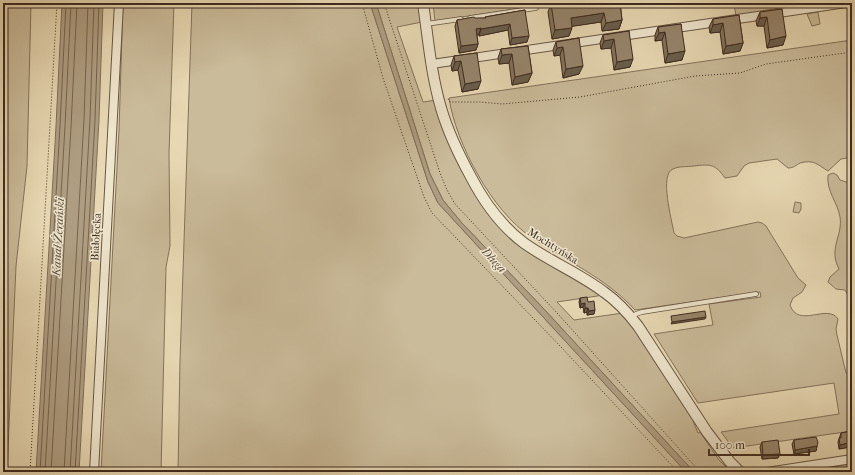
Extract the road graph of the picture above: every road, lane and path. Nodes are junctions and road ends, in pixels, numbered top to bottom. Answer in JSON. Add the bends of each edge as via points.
{"nodes":[{"id":1,"x":57,"y":3,"type":"edge"},
{"id":2,"x":119,"y":3,"type":"edge"},
{"id":3,"x":362,"y":3,"type":"edge"},
{"id":4,"x":384,"y":3,"type":"edge"},
{"id":5,"x":423,"y":3,"type":"edge"},
{"id":6,"x":846,"y":3,"type":"edge"},
{"id":7,"x":536,"y":8,"type":"dead end"},
{"id":8,"x":426,"y":24,"type":"junction"},
{"id":9,"x":852,"y":52,"type":"edge"},
{"id":10,"x":432,"y":64,"type":"junction"},
{"id":11,"x":448,"y":98,"type":"dead end"},
{"id":12,"x":756,"y":294,"type":"dead end"},
{"id":13,"x":631,"y":317,"type":"junction"},
{"id":14,"x":852,"y":459,"type":"edge"},
{"id":15,"x":30,"y":472,"type":"edge"},
{"id":16,"x":94,"y":472,"type":"edge"},
{"id":17,"x":678,"y":472,"type":"edge"},
{"id":18,"x":700,"y":472,"type":"edge"},
{"id":19,"x":740,"y":472,"type":"edge"},
{"id":20,"x":767,"y":472,"type":"edge"}],
"edges":[{"from":1,"to":15,"type":"path"},
{"from":2,"to":16,"type":"street","name":"Białołęcka"},
{"from":3,"to":17,"type":"path","via":[[386,85],[424,198],[432,213]]},
{"from":4,"to":18,"type":"path","via":[[440,173],[455,204]]},
{"from":5,"to":8,"type":"street","name":"Mochtyńska"},
{"from":6,"to":10,"type":"street"},
{"from":7,"to":8,"type":"lane"},
{"from":8,"to":10,"type":"street","name":"Mochtyńska"},
{"from":9,"to":11,"type":"path","via":[[766,64],[740,73],[695,76],[580,97],[502,104],[455,103],[450,102]]},
{"from":10,"to":13,"type":"street","name":"Mochtyńska","via":[[450,133],[480,195],[490,209],[524,243],[604,291]]},
{"from":12,"to":13,"type":"lane","via":[[642,312]]},
{"from":13,"to":19,"type":"street","name":"Mochtyńska","via":[[707,432]]},
{"from":14,"to":20,"type":"street"}]}
